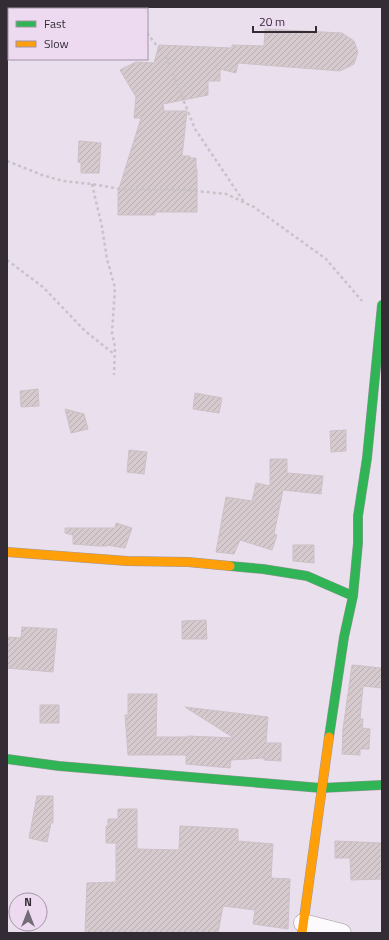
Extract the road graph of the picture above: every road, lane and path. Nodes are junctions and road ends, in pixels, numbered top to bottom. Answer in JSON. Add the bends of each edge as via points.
{"nodes":[{"id":1,"x":148,"y":34,"type":"edge"},
{"id":2,"x":7,"y":160,"type":"edge"},
{"id":3,"x":92,"y":184,"type":"junction"},
{"id":4,"x":245,"y":202,"type":"junction"},
{"id":5,"x":7,"y":260,"type":"edge"},
{"id":6,"x":382,"y":305,"type":"edge"},
{"id":7,"x":380,"y":323,"type":"junction"},
{"id":8,"x":115,"y":354,"type":"junction"},
{"id":9,"x":114,"y":375,"type":"dead end"},
{"id":10,"x":377,"y":392,"type":"edge"},
{"id":11,"x":7,"y":552,"type":"edge"},
{"id":12,"x":353,"y":596,"type":"junction"},
{"id":13,"x":7,"y":759,"type":"edge"},
{"id":14,"x":382,"y":785,"type":"edge"},
{"id":15,"x":321,"y":788,"type":"junction"},
{"id":16,"x":303,"y":928,"type":"edge"},
{"id":17,"x":342,"y":933,"type":"edge"}],
"edges":[{"from":1,"to":4,"type":"path","via":[[167,59],[195,129]]},
{"from":2,"to":3,"type":"path","via":[[63,181]]},
{"from":3,"to":4,"type":"path","via":[[120,189],[176,189],[226,194]]},
{"from":3,"to":8,"type":"path","via":[[115,288],[112,334]]},
{"from":4,"to":7,"type":"path","via":[[326,259]]},
{"from":5,"to":8,"type":"path","via":[[44,287],[85,331]]},
{"from":6,"to":7,"type":"street"},
{"from":7,"to":10,"type":"street"},
{"from":8,"to":9,"type":"path"},
{"from":10,"to":12,"type":"street","via":[[358,516]]},
{"from":11,"to":12,"type":"street","via":[[127,561],[188,562],[263,569],[307,576]]},
{"from":12,"to":15,"type":"street","via":[[344,637]]},
{"from":13,"to":15,"type":"street","via":[[59,766]]},
{"from":14,"to":15,"type":"street"},
{"from":15,"to":16,"type":"street"},
{"from":16,"to":17,"type":"street"}]}
